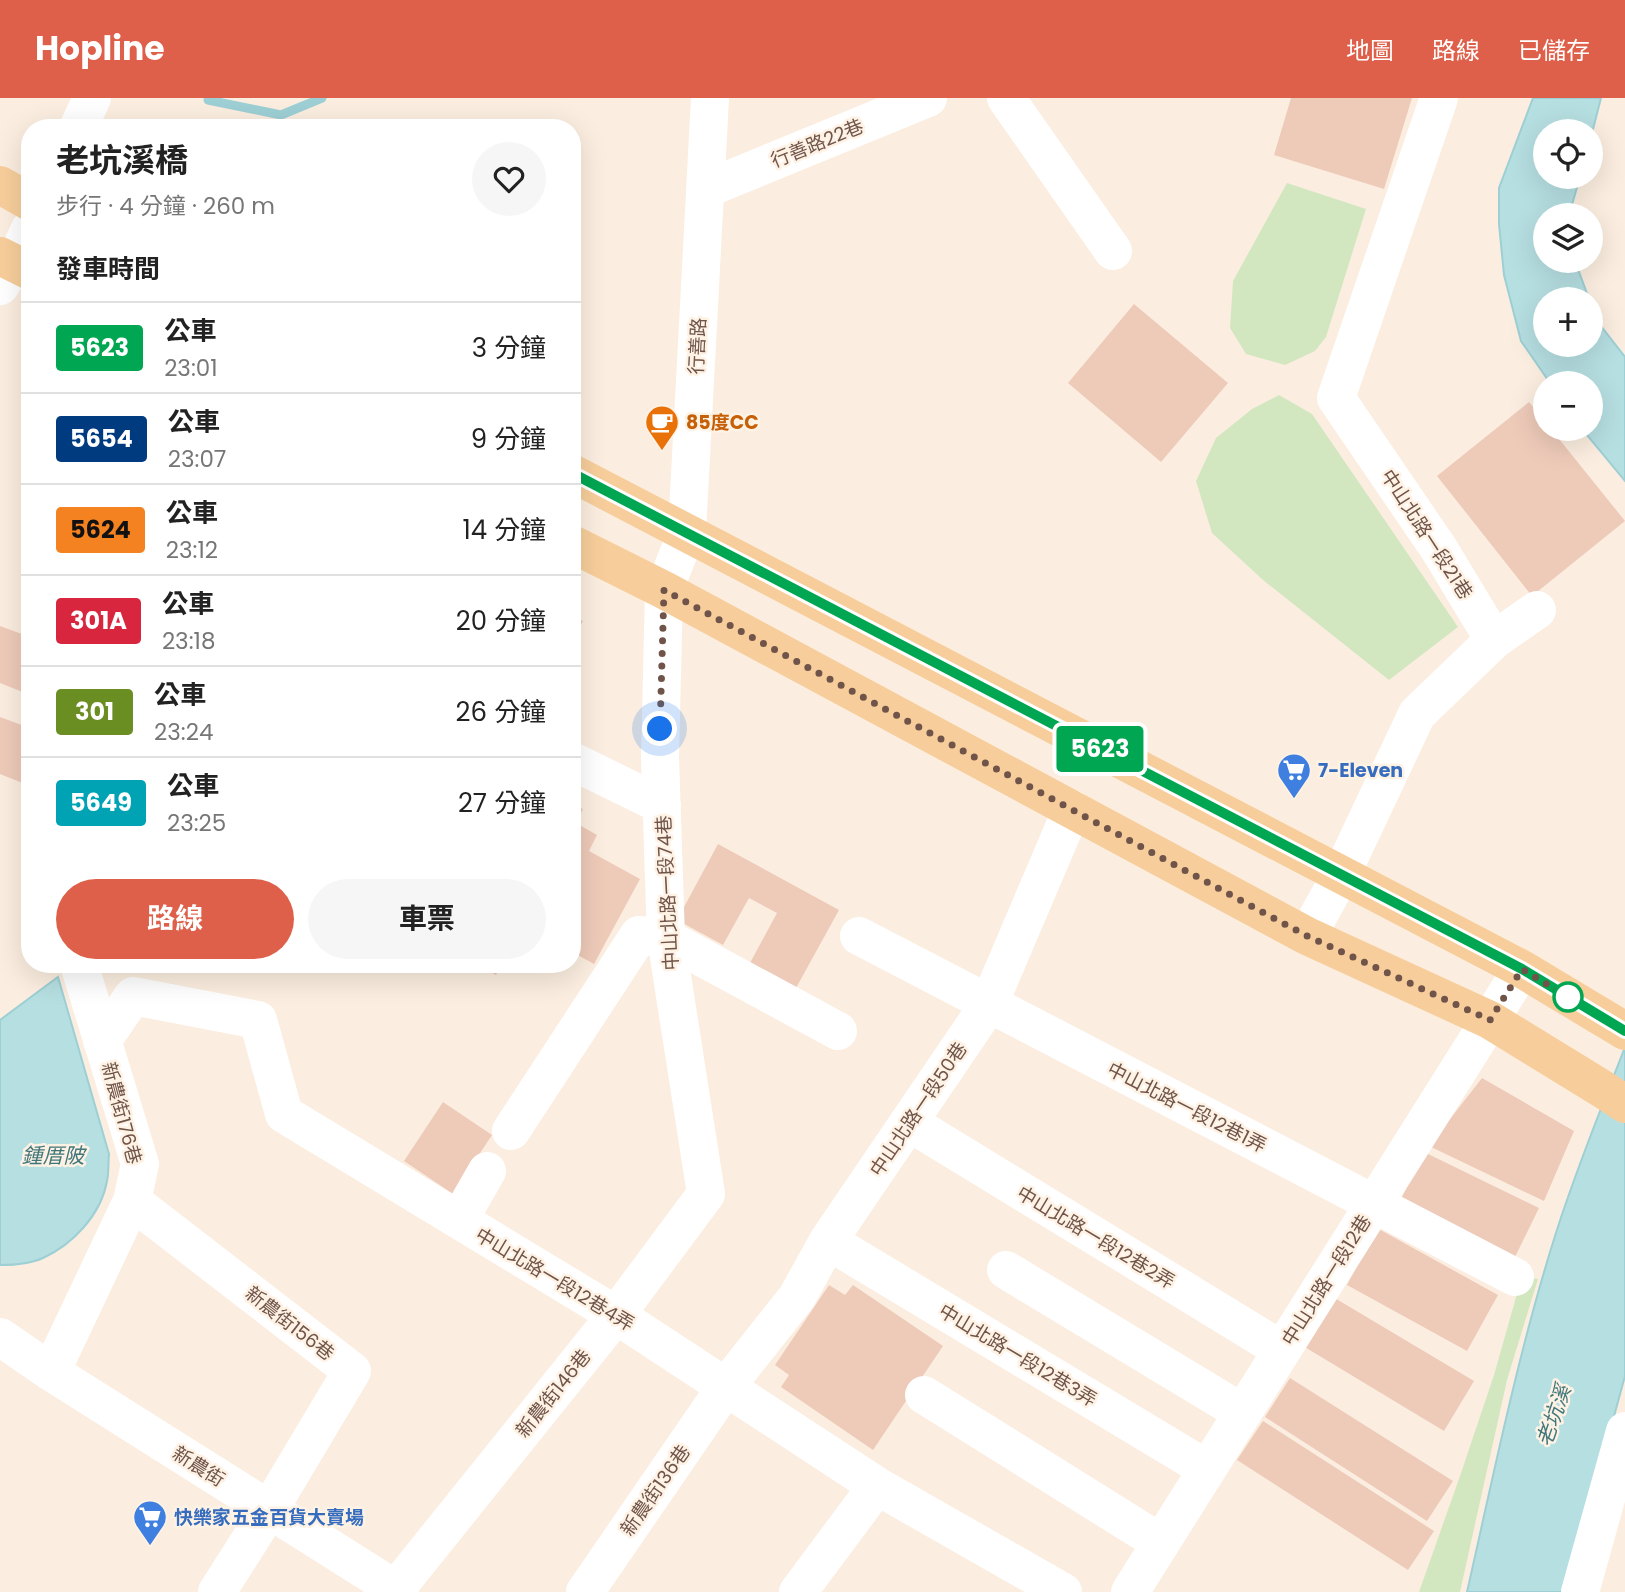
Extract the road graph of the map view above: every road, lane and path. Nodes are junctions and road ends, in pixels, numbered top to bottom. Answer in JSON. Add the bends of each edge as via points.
{"nodes":[{"id":1,"x":92,"y":98,"type":"edge"},
{"id":2,"x":710,"y":98,"type":"edge"},
{"id":3,"x":1006,"y":98,"type":"edge"},
{"id":4,"x":1439,"y":98,"type":"edge"},
{"id":5,"x":908,"y":102,"type":"edge"},
{"id":6,"x":82,"y":119,"type":"edge"},
{"id":7,"x":0,"y":185,"type":"edge"},
{"id":8,"x":706,"y":189,"type":"junction"},
{"id":9,"x":21,"y":197,"type":"edge"},
{"id":10,"x":21,"y":248,"type":"edge"},
{"id":11,"x":1113,"y":251,"type":"dead end"},
{"id":12,"x":11,"y":269,"type":"edge"},
{"id":13,"x":581,"y":478,"type":"edge"},
{"id":14,"x":687,"y":532,"type":"junction"},
{"id":15,"x":581,"y":548,"type":"edge"},
{"id":16,"x":664,"y":590,"type":"junction"},
{"id":17,"x":1537,"y":610,"type":"dead end"},
{"id":18,"x":1494,"y":640,"type":"junction"},
{"id":19,"x":581,"y":765,"type":"edge"},
{"id":20,"x":662,"y":805,"type":"junction"},
{"id":21,"x":1072,"y":809,"type":"junction"},
{"id":22,"x":1341,"y":875,"type":"junction"},
{"id":23,"x":859,"y":936,"type":"dead end"},
{"id":24,"x":1307,"y":936,"type":"junction"},
{"id":25,"x":666,"y":938,"type":"junction"},
{"id":26,"x":1522,"y":969,"type":"junction"},
{"id":27,"x":82,"y":973,"type":"edge"},
{"id":28,"x":989,"y":1004,"type":"junction"},
{"id":29,"x":1490,"y":1020,"type":"junction"},
{"id":30,"x":838,"y":1031,"type":"dead end"},
{"id":31,"x":1625,"y":1031,"type":"edge"},
{"id":32,"x":102,"y":1041,"type":"junction"},
{"id":33,"x":1615,"y":1097,"type":"edge"},
{"id":34,"x":909,"y":1123,"type":"junction"},
{"id":35,"x":511,"y":1131,"type":"dead end"},
{"id":36,"x":487,"y":1171,"type":"dead end"},
{"id":37,"x":706,"y":1194,"type":"joint"},
{"id":38,"x":132,"y":1201,"type":"junction"},
{"id":39,"x":1374,"y":1204,"type":"junction"},
{"id":40,"x":459,"y":1220,"type":"junction"},
{"id":41,"x":828,"y":1241,"type":"junction"},
{"id":42,"x":1006,"y":1270,"type":"dead end"},
{"id":43,"x":1515,"y":1277,"type":"dead end"},
{"id":44,"x":616,"y":1315,"type":"junction"},
{"id":45,"x":0,"y":1337,"type":"edge"},
{"id":46,"x":1282,"y":1350,"type":"junction"},
{"id":47,"x":51,"y":1372,"type":"junction"},
{"id":48,"x":725,"y":1388,"type":"junction"},
{"id":49,"x":924,"y":1395,"type":"dead end"},
{"id":50,"x":1242,"y":1413,"type":"junction"},
{"id":51,"x":1623,"y":1446,"type":"edge"},
{"id":52,"x":1207,"y":1469,"type":"junction"},
{"id":53,"x":877,"y":1486,"type":"junction"},
{"id":54,"x":269,"y":1510,"type":"junction"},
{"id":55,"x":1161,"y":1543,"type":"junction"},
{"id":56,"x":398,"y":1590,"type":"edge"},
{"id":57,"x":217,"y":1592,"type":"edge"},
{"id":58,"x":585,"y":1592,"type":"edge"},
{"id":59,"x":798,"y":1592,"type":"edge"},
{"id":60,"x":1063,"y":1592,"type":"edge"},
{"id":61,"x":1130,"y":1592,"type":"edge"},
{"id":62,"x":1580,"y":1592,"type":"edge"}],
"edges":[{"from":1,"to":6,"type":"street"},
{"from":2,"to":8,"type":"street","name":"行善路"},
{"from":3,"to":11,"type":"street"},
{"from":4,"to":18,"type":"street","name":"中山北路一段21巷","via":[[1336,398],[1439,549]]},
{"from":5,"to":8,"type":"street","name":"行善路22巷"},
{"from":7,"to":9,"type":"main road"},
{"from":8,"to":14,"type":"street","name":"行善路"},
{"from":10,"to":12,"type":"street"},
{"from":13,"to":14,"type":"main road"},
{"from":14,"to":16,"type":"street","name":"行善路"},
{"from":14,"to":22,"type":"main road"},
{"from":15,"to":16,"type":"main road"},
{"from":16,"to":20,"type":"street","name":"中山北路一段74巷"},
{"from":16,"to":21,"type":"main road"},
{"from":17,"to":18,"type":"street"},
{"from":18,"to":22,"type":"street","via":[[1417,714]]},
{"from":19,"to":20,"type":"street"},
{"from":20,"to":25,"type":"street","name":"中山北路一段74巷"},
{"from":21,"to":24,"type":"main road"},
{"from":21,"to":28,"type":"street","name":"中山北路一段50巷"},
{"from":22,"to":24,"type":"street"},
{"from":22,"to":26,"type":"main road"},
{"from":23,"to":28,"type":"street","name":"中山北路一段12巷1弄"},
{"from":24,"to":29,"type":"main road"},
{"from":25,"to":30,"type":"street"},
{"from":25,"to":35,"type":"street","via":[[639,934]]},
{"from":25,"to":37,"type":"street","name":"中山北路一段74巷"},
{"from":26,"to":29,"type":"street","name":"中山北路一段12巷"},
{"from":26,"to":31,"type":"main road"},
{"from":27,"to":32,"type":"street","name":"新農街176巷"},
{"from":28,"to":34,"type":"street","name":"中山北路一段50巷"},
{"from":28,"to":39,"type":"street","name":"中山北路一段12巷1弄"},
{"from":29,"to":33,"type":"main road"},
{"from":29,"to":39,"type":"street","name":"中山北路一段12巷"},
{"from":32,"to":38,"type":"street","name":"新農街176巷","via":[[140,1164]]},
{"from":32,"to":40,"type":"street","name":"中山北路一段12巷4弄","via":[[133,996],[258,1020],[284,1114]]},
{"from":34,"to":41,"type":"street","name":"中山北路一段50巷"},
{"from":34,"to":46,"type":"street","name":"中山北路一段12巷2弄"},
{"from":36,"to":40,"type":"street"},
{"from":37,"to":44,"type":"street","name":"新農街146巷"},
{"from":38,"to":47,"type":"street","name":"新農街176巷"},
{"from":38,"to":54,"type":"street","name":"新農街156巷","via":[[352,1371]]},
{"from":39,"to":43,"type":"street","name":"中山北路一段12巷1弄"},
{"from":39,"to":46,"type":"street","name":"中山北路一段12巷"},
{"from":40,"to":44,"type":"street","name":"中山北路一段12巷4弄"},
{"from":41,"to":48,"type":"street","name":"中山北路一段50巷","via":[[797,1297]]},
{"from":41,"to":52,"type":"street","name":"中山北路一段12巷3弄"},
{"from":42,"to":50,"type":"street"},
{"from":44,"to":48,"type":"street","name":"中山北路一段12巷4弄"},
{"from":44,"to":56,"type":"street","name":"新農街146巷"},
{"from":45,"to":47,"type":"street","name":"新農街"},
{"from":46,"to":50,"type":"street","name":"中山北路一段12巷"},
{"from":47,"to":54,"type":"street","name":"新農街"},
{"from":48,"to":53,"type":"street","name":"中山北路一段12巷4弄"},
{"from":48,"to":58,"type":"street","name":"新農街136巷"},
{"from":49,"to":55,"type":"street"},
{"from":50,"to":52,"type":"street","name":"中山北路一段12巷"},
{"from":51,"to":62,"type":"street"},
{"from":52,"to":55,"type":"street","name":"中山北路一段12巷"},
{"from":53,"to":59,"type":"street"},
{"from":53,"to":60,"type":"street","name":"中山北路一段12巷4弄"},
{"from":54,"to":56,"type":"street","name":"新農街"},
{"from":54,"to":57,"type":"street"},
{"from":55,"to":61,"type":"street","name":"中山北路一段12巷"}]}
